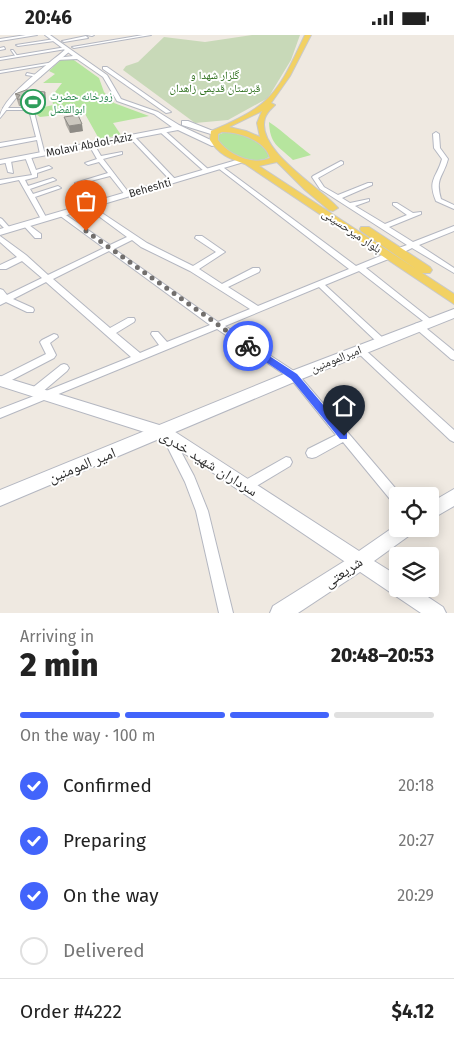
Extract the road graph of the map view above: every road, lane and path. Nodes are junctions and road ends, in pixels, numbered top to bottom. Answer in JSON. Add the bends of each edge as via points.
{"nodes":[{"id":1,"x":34,"y":35,"type":"edge"},
{"id":2,"x":47,"y":35,"type":"edge"},
{"id":3,"x":143,"y":35,"type":"edge"},
{"id":4,"x":149,"y":35,"type":"edge"},
{"id":5,"x":308,"y":35,"type":"edge"},
{"id":6,"x":313,"y":35,"type":"edge"},
{"id":7,"x":89,"y":36,"type":"edge"},
{"id":8,"x":54,"y":37,"type":"edge"},
{"id":9,"x":0,"y":40,"type":"edge"},
{"id":10,"x":18,"y":46,"type":"dead end"},
{"id":11,"x":69,"y":46,"type":"junction"},
{"id":12,"x":12,"y":51,"type":"dead end"},
{"id":13,"x":17,"y":56,"type":"junction"},
{"id":14,"x":78,"y":57,"type":"junction"},
{"id":15,"x":0,"y":58,"type":"edge"},
{"id":16,"x":56,"y":61,"type":"junction"},
{"id":17,"x":0,"y":72,"type":"edge"},
{"id":18,"x":27,"y":74,"type":"dead end"},
{"id":19,"x":39,"y":75,"type":"junction"},
{"id":20,"x":125,"y":82,"type":"junction"},
{"id":21,"x":112,"y":85,"type":"junction"},
{"id":22,"x":135,"y":89,"type":"junction"},
{"id":23,"x":113,"y":93,"type":"junction"},
{"id":24,"x":6,"y":109,"type":"junction"},
{"id":25,"x":0,"y":116,"type":"edge"},
{"id":26,"x":179,"y":128,"type":"junction"},
{"id":27,"x":162,"y":131,"type":"junction"},
{"id":28,"x":215,"y":132,"type":"junction"},
{"id":29,"x":436,"y":134,"type":"dead end"},
{"id":30,"x":132,"y":137,"type":"junction"},
{"id":31,"x":38,"y":138,"type":"junction"},
{"id":32,"x":215,"y":144,"type":"junction"},
{"id":33,"x":266,"y":144,"type":"junction"},
{"id":34,"x":0,"y":145,"type":"edge"},
{"id":35,"x":92,"y":145,"type":"junction"},
{"id":36,"x":120,"y":153,"type":"dead end"},
{"id":37,"x":43,"y":154,"type":"junction"},
{"id":38,"x":274,"y":154,"type":"junction"},
{"id":39,"x":28,"y":157,"type":"junction"},
{"id":40,"x":100,"y":159,"type":"junction"},
{"id":41,"x":4,"y":161,"type":"edge"},
{"id":42,"x":246,"y":162,"type":"junction"},
{"id":43,"x":88,"y":163,"type":"dead end"},
{"id":44,"x":341,"y":163,"type":"dead end"},
{"id":45,"x":220,"y":167,"type":"junction"},
{"id":46,"x":49,"y":168,"type":"dead end"},
{"id":47,"x":11,"y":171,"type":"dead end"},
{"id":48,"x":110,"y":171,"type":"junction"},
{"id":49,"x":207,"y":171,"type":"junction"},
{"id":50,"x":34,"y":174,"type":"junction"},
{"id":51,"x":21,"y":178,"type":"junction"},
{"id":52,"x":53,"y":181,"type":"dead end"},
{"id":53,"x":174,"y":181,"type":"junction"},
{"id":54,"x":0,"y":182,"type":"edge"},
{"id":55,"x":77,"y":184,"type":"dead end"},
{"id":56,"x":370,"y":184,"type":"dead end"},
{"id":57,"x":26,"y":188,"type":"junction"},
{"id":58,"x":58,"y":188,"type":"dead end"},
{"id":59,"x":127,"y":195,"type":"junction"},
{"id":60,"x":32,"y":196,"type":"junction"},
{"id":61,"x":338,"y":197,"type":"junction"},
{"id":62,"x":367,"y":200,"type":"dead end"},
{"id":63,"x":395,"y":204,"type":"dead end"},
{"id":64,"x":351,"y":205,"type":"junction"},
{"id":65,"x":88,"y":206,"type":"junction"},
{"id":66,"x":454,"y":207,"type":"edge"},
{"id":67,"x":61,"y":214,"type":"junction"},
{"id":68,"x":44,"y":219,"type":"junction"},
{"id":69,"x":0,"y":220,"type":"edge"},
{"id":70,"x":25,"y":224,"type":"junction"},
{"id":71,"x":384,"y":227,"type":"junction"},
{"id":72,"x":454,"y":228,"type":"edge"},
{"id":73,"x":4,"y":230,"type":"edge"},
{"id":74,"x":38,"y":236,"type":"dead end"},
{"id":75,"x":132,"y":237,"type":"junction"},
{"id":76,"x":0,"y":238,"type":"edge"},
{"id":77,"x":199,"y":238,"type":"dead end"},
{"id":78,"x":412,"y":245,"type":"junction"},
{"id":79,"x":110,"y":248,"type":"junction"},
{"id":80,"x":394,"y":254,"type":"junction"},
{"id":81,"x":23,"y":257,"type":"junction"},
{"id":82,"x":3,"y":267,"type":"dead end"},
{"id":83,"x":193,"y":269,"type":"junction"},
{"id":84,"x":359,"y":269,"type":"junction"},
{"id":85,"x":256,"y":270,"type":"dead end"},
{"id":86,"x":454,"y":271,"type":"edge"},
{"id":87,"x":49,"y":279,"type":"junction"},
{"id":88,"x":320,"y":285,"type":"junction"},
{"id":89,"x":222,"y":287,"type":"junction"},
{"id":90,"x":454,"y":288,"type":"edge"},
{"id":91,"x":0,"y":292,"type":"edge"},
{"id":92,"x":454,"y":300,"type":"edge"},
{"id":93,"x":3,"y":301,"type":"edge"},
{"id":94,"x":30,"y":310,"type":"dead end"},
{"id":95,"x":258,"y":310,"type":"junction"},
{"id":96,"x":454,"y":313,"type":"edge"},
{"id":97,"x":131,"y":320,"type":"dead end"},
{"id":98,"x":424,"y":324,"type":"junction"},
{"id":99,"x":218,"y":326,"type":"junction"},
{"id":100,"x":110,"y":332,"type":"junction"},
{"id":101,"x":154,"y":333,"type":"dead end"},
{"id":102,"x":54,"y":337,"type":"dead end"},
{"id":103,"x":381,"y":341,"type":"junction"},
{"id":104,"x":166,"y":347,"type":"junction"},
{"id":105,"x":360,"y":350,"type":"junction"},
{"id":106,"x":454,"y":356,"type":"edge"},
{"id":107,"x":139,"y":358,"type":"junction"},
{"id":108,"x":64,"y":368,"type":"dead end"},
{"id":109,"x":294,"y":376,"type":"junction"},
{"id":110,"x":1,"y":381,"type":"edge"},
{"id":111,"x":41,"y":394,"type":"junction"},
{"id":112,"x":0,"y":414,"type":"edge"},
{"id":113,"x":164,"y":432,"type":"junction"},
{"id":114,"x":344,"y":436,"type":"junction"},
{"id":115,"x":454,"y":437,"type":"edge"},
{"id":116,"x":312,"y":453,"type":"dead end"},
{"id":117,"x":286,"y":462,"type":"dead end"},
{"id":118,"x":246,"y":486,"type":"junction"},
{"id":119,"x":389,"y":489,"type":"edge"},
{"id":120,"x":454,"y":497,"type":"edge"},
{"id":121,"x":0,"y":498,"type":"edge"},
{"id":122,"x":439,"y":506,"type":"edge"},
{"id":123,"x":393,"y":537,"type":"edge"},
{"id":124,"x":359,"y":561,"type":"junction"},
{"id":125,"x":389,"y":581,"type":"edge"},
{"id":126,"x":413,"y":597,"type":"edge"},
{"id":127,"x":226,"y":613,"type":"edge"},
{"id":128,"x":280,"y":613,"type":"edge"},
{"id":129,"x":437,"y":613,"type":"edge"}],
"edges":[{"from":1,"to":9,"type":"street"},
{"from":2,"to":8,"type":"main road"},
{"from":3,"to":4,"type":"street"},
{"from":3,"to":11,"type":"street"},
{"from":5,"to":28,"type":"main road","via":[[271,99],[252,114]]},
{"from":6,"to":33,"type":"main road","via":[[282,92],[261,115]]},
{"from":7,"to":11,"type":"street"},
{"from":7,"to":11,"type":"street"},
{"from":8,"to":10,"type":"street"},
{"from":8,"to":11,"type":"main road"},
{"from":11,"to":13,"type":"street"},
{"from":11,"to":14,"type":"main road"},
{"from":11,"to":16,"type":"street"},
{"from":11,"to":20,"type":"main road"},
{"from":12,"to":13,"type":"street"},
{"from":13,"to":15,"type":"street"},
{"from":14,"to":16,"type":"main road"},
{"from":14,"to":21,"type":"main road"},
{"from":16,"to":17,"type":"street"},
{"from":16,"to":19,"type":"street"},
{"from":18,"to":19,"type":"street"},
{"from":19,"to":24,"type":"street","via":[[14,97]]},
{"from":20,"to":21,"type":"main road","via":[[120,87]]},
{"from":20,"to":22,"type":"main road"},
{"from":21,"to":23,"type":"main road"},
{"from":22,"to":23,"type":"main road","via":[[121,88]]},
{"from":22,"to":28,"type":"main road","via":[[175,117]]},
{"from":23,"to":26,"type":"main road"},
{"from":24,"to":25,"type":"street"},
{"from":24,"to":31,"type":"street","via":[[30,109]]},
{"from":26,"to":27,"type":"main road","name":"Molavi Abdol-Aziz"},
{"from":26,"to":32,"type":"main road"},
{"from":27,"to":30,"type":"main road","name":"Molavi Abdol-Aziz"},
{"from":27,"to":49,"type":"street"},
{"from":28,"to":32,"type":"main road","via":[[212,137]]},
{"from":28,"to":33,"type":"main road","via":[[238,131]]},
{"from":29,"to":66,"type":"street","via":[[437,148],[445,159],[435,183],[438,200]]},
{"from":30,"to":35,"type":"main road","name":"Molavi Abdol-Aziz"},
{"from":30,"to":53,"type":"street"},
{"from":31,"to":34,"type":"street"},
{"from":31,"to":37,"type":"street"},
{"from":32,"to":42,"type":"main road","name":"بلوار میرحسینی"},
{"from":33,"to":38,"type":"main road","name":"بلوار میرحسینی"},
{"from":35,"to":37,"type":"main road","name":"Molavi Abdol-Aziz"},
{"from":35,"to":40,"type":"street"},
{"from":36,"to":40,"type":"street"},
{"from":37,"to":39,"type":"main road","name":"Molavi Abdol-Aziz"},
{"from":38,"to":42,"type":"main road","via":[[269,163]]},
{"from":38,"to":80,"type":"main road","name":"بلوار میرحسینی","via":[[320,199]]},
{"from":39,"to":41,"type":"main road","name":"Molavi Abdol-Aziz"},
{"from":39,"to":50,"type":"street"},
{"from":40,"to":43,"type":"street"},
{"from":40,"to":48,"type":"street"},
{"from":41,"to":47,"type":"street"},
{"from":42,"to":45,"type":"main road","name":"Beheshti"},
{"from":42,"to":80,"type":"main road","name":"بلوار میرحسینی"},
{"from":44,"to":61,"type":"street","via":[[315,177],[322,188]]},
{"from":45,"to":49,"type":"main road","name":"Beheshti"},
{"from":45,"to":84,"type":"street"},
{"from":46,"to":50,"type":"street"},
{"from":48,"to":55,"type":"street"},
{"from":48,"to":59,"type":"street"},
{"from":49,"to":53,"type":"main road","name":"Beheshti"},
{"from":50,"to":51,"type":"street"},
{"from":51,"to":54,"type":"street"},
{"from":51,"to":57,"type":"street"},
{"from":52,"to":57,"type":"street"},
{"from":53,"to":59,"type":"main road","name":"Beheshti"},
{"from":56,"to":61,"type":"street"},
{"from":57,"to":60,"type":"street"},
{"from":58,"to":60,"type":"street"},
{"from":59,"to":65,"type":"main road","name":"Beheshti"},
{"from":60,"to":68,"type":"street"},
{"from":61,"to":64,"type":"street"},
{"from":62,"to":64,"type":"street"},
{"from":63,"to":71,"type":"street","via":[[416,215]]},
{"from":64,"to":71,"type":"street"},
{"from":65,"to":67,"type":"main road","name":"Beheshti"},
{"from":65,"to":75,"type":"street"},
{"from":67,"to":68,"type":"main road","name":"Beheshti"},
{"from":67,"to":79,"type":"street"},
{"from":68,"to":70,"type":"main road","name":"Beheshti"},
{"from":69,"to":73,"type":"street"},
{"from":70,"to":73,"type":"main road","name":"Beheshti"},
{"from":70,"to":74,"type":"street"},
{"from":71,"to":78,"type":"street"},
{"from":72,"to":78,"type":"street"},
{"from":75,"to":79,"type":"street"},
{"from":75,"to":83,"type":"street"},
{"from":76,"to":81,"type":"street"},
{"from":77,"to":83,"type":"street","via":[[222,252]]},
{"from":78,"to":80,"type":"street"},
{"from":78,"to":86,"type":"street"},
{"from":79,"to":87,"type":"street"},
{"from":79,"to":99,"type":"street"},
{"from":80,"to":84,"type":"street"},
{"from":80,"to":90,"type":"main road","name":"بلوار میرحسینی"},
{"from":80,"to":92,"type":"main road","name":"بلوار میرحسینی"},
{"from":81,"to":82,"type":"street"},
{"from":81,"to":87,"type":"street"},
{"from":83,"to":89,"type":"street"},
{"from":84,"to":88,"type":"street"},
{"from":84,"to":98,"type":"street"},
{"from":85,"to":89,"type":"street"},
{"from":87,"to":93,"type":"street"},
{"from":87,"to":100,"type":"street"},
{"from":88,"to":95,"type":"street"},
{"from":88,"to":103,"type":"street"},
{"from":89,"to":95,"type":"street"},
{"from":91,"to":93,"type":"street"},
{"from":93,"to":94,"type":"street"},
{"from":95,"to":99,"type":"street"},
{"from":96,"to":98,"type":"main road","name":"امیرالمومنین"},
{"from":97,"to":100,"type":"street"},
{"from":98,"to":103,"type":"main road","name":"امیرالمومنین"},
{"from":98,"to":106,"type":"street"},
{"from":99,"to":104,"type":"street"},
{"from":99,"to":109,"type":"street"},
{"from":100,"to":107,"type":"street"},
{"from":101,"to":104,"type":"street"},
{"from":102,"to":110,"type":"street","via":[[45,342],[51,355]]},
{"from":103,"to":105,"type":"main road","name":"امیرالمومنین"},
{"from":104,"to":107,"type":"street"},
{"from":105,"to":109,"type":"main road","name":"امیرالمومنین"},
{"from":105,"to":115,"type":"street"},
{"from":107,"to":111,"type":"street"},
{"from":108,"to":111,"type":"street"},
{"from":109,"to":113,"type":"main road","name":"امیرالمومنین"},
{"from":109,"to":114,"type":"street"},
{"from":110,"to":111,"type":"street","name":"سرداران شهید خدری"},
{"from":111,"to":112,"type":"street"},
{"from":111,"to":113,"type":"street","name":"سرداران شهید خدری"},
{"from":113,"to":118,"type":"street","name":"سرداران شهید خدری"},
{"from":113,"to":121,"type":"main road","name":"امیر المومنین"},
{"from":113,"to":127,"type":"street","via":[[190,480],[202,511]]},
{"from":114,"to":116,"type":"street"},
{"from":114,"to":119,"type":"street"},
{"from":117,"to":118,"type":"street"},
{"from":118,"to":124,"type":"street","name":"سرداران شهید خدری"},
{"from":120,"to":122,"type":"street"},
{"from":123,"to":124,"type":"street","name":"شریعتی"},
{"from":124,"to":125,"type":"street","name":"سرداران شهید خدری"},
{"from":124,"to":128,"type":"main road","name":"شریعتی"},
{"from":126,"to":129,"type":"street","name":"سرداران شهید خدری"}]}
